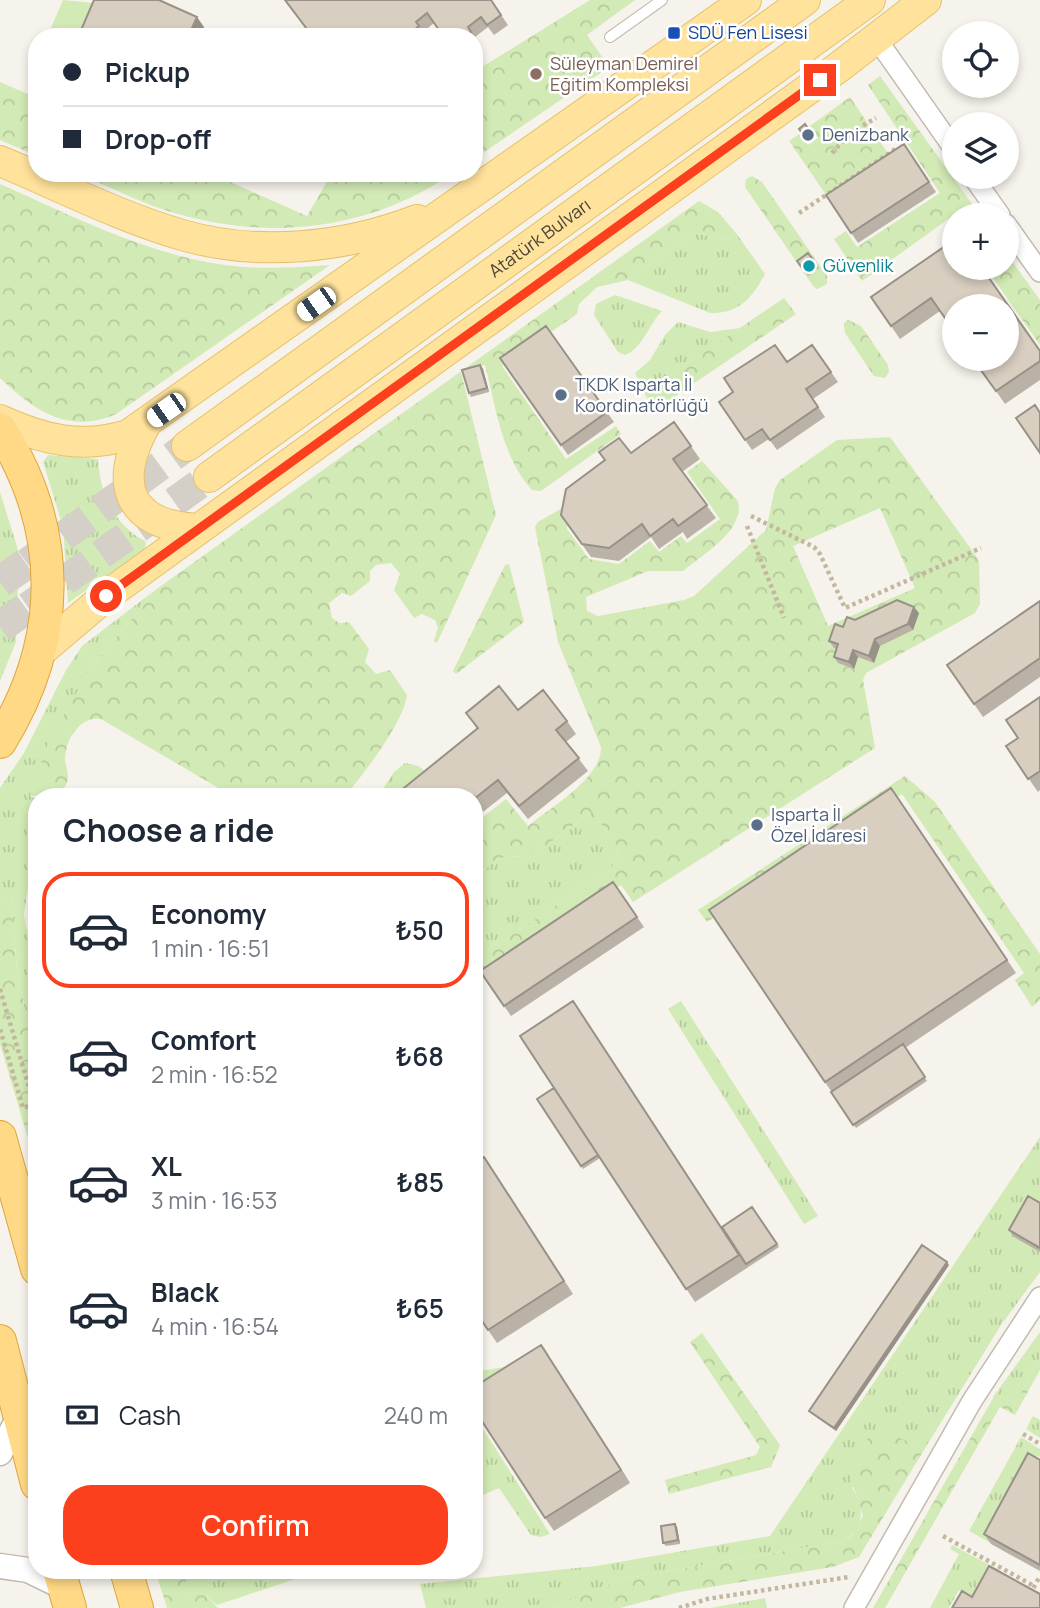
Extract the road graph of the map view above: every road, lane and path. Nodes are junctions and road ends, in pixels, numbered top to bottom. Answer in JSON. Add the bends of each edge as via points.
{"nodes":[{"id":1,"x":662,"y":0,"type":"edge"},
{"id":2,"x":746,"y":0,"type":"edge"},
{"id":3,"x":805,"y":0,"type":"edge"},
{"id":4,"x":870,"y":0,"type":"edge"},
{"id":5,"x":926,"y":0,"type":"edge"},
{"id":6,"x":610,"y":37,"type":"dead end"},
{"id":7,"x":876,"y":38,"type":"junction"},
{"id":8,"x":876,"y":118,"type":"dead end"},
{"id":9,"x":942,"y":132,"type":"edge"},
{"id":10,"x":897,"y":148,"type":"edge"},
{"id":11,"x":832,"y":153,"type":"dead end"},
{"id":12,"x":0,"y":161,"type":"edge"},
{"id":13,"x":28,"y":173,"type":"edge"},
{"id":14,"x":50,"y":182,"type":"edge"},
{"id":15,"x":465,"y":198,"type":"junction"},
{"id":16,"x":799,"y":213,"type":"dead end"},
{"id":17,"x":1019,"y":242,"type":"edge"},
{"id":18,"x":1040,"y":272,"type":"edge"},
{"id":19,"x":0,"y":420,"type":"edge"},
{"id":20,"x":145,"y":425,"type":"junction"},
{"id":21,"x":0,"y":429,"type":"edge"},
{"id":22,"x":187,"y":446,"type":"tunnel mouth"},
{"id":23,"x":209,"y":477,"type":"tunnel mouth"},
{"id":24,"x":751,"y":516,"type":"dead end"},
{"id":25,"x":747,"y":526,"type":"dead end"},
{"id":26,"x":198,"y":529,"type":"junction"},
{"id":27,"x":981,"y":548,"type":"dead end"},
{"id":28,"x":784,"y":618,"type":"dead end"},
{"id":29,"x":41,"y":651,"type":"junction"},
{"id":30,"x":0,"y":742,"type":"edge"},
{"id":31,"x":0,"y":989,"type":"edge"},
{"id":32,"x":0,"y":1029,"type":"edge"},
{"id":33,"x":28,"y":1084,"type":"edge"},
{"id":34,"x":28,"y":1106,"type":"edge"},
{"id":35,"x":0,"y":1137,"type":"edge"},
{"id":36,"x":28,"y":1237,"type":"edge"},
{"id":37,"x":1040,"y":1297,"type":"edge"},
{"id":38,"x":0,"y":1341,"type":"edge"},
{"id":39,"x":19,"y":1417,"type":"junction"},
{"id":40,"x":1023,"y":1434,"type":"dead end"},
{"id":41,"x":1040,"y":1444,"type":"edge"},
{"id":42,"x":28,"y":1450,"type":"edge"},
{"id":43,"x":0,"y":1453,"type":"edge"},
{"id":44,"x":943,"y":1536,"type":"dead end"},
{"id":45,"x":0,"y":1566,"type":"edge"},
{"id":46,"x":28,"y":1570,"type":"edge"},
{"id":47,"x":874,"y":1574,"type":"junction"},
{"id":48,"x":1040,"y":1576,"type":"edge"},
{"id":49,"x":46,"y":1579,"type":"edge"},
{"id":50,"x":129,"y":1579,"type":"edge"},
{"id":51,"x":1034,"y":1586,"type":"junction"},
{"id":52,"x":64,"y":1588,"type":"edge"},
{"id":53,"x":1021,"y":1591,"type":"edge"},
{"id":54,"x":1030,"y":1595,"type":"junction"},
{"id":55,"x":1040,"y":1601,"type":"edge"},
{"id":56,"x":137,"y":1608,"type":"edge"},
{"id":57,"x":679,"y":1608,"type":"edge"},
{"id":58,"x":854,"y":1608,"type":"edge"}],
"edges":[{"from":1,"to":6,"type":"lane"},
{"from":2,"to":15,"type":"main road"},
{"from":3,"to":22,"type":"main road"},
{"from":4,"to":23,"type":"main road","name":"Atatürk Bulvarı"},
{"from":5,"to":7,"type":"main road"},
{"from":7,"to":9,"type":"street"},
{"from":7,"to":26,"type":"main road"},
{"from":8,"to":11,"type":"path","via":[[851,132]]},
{"from":10,"to":16,"type":"path"},
{"from":12,"to":13,"type":"main road"},
{"from":14,"to":15,"type":"main road","via":[[185,236],[265,247],[312,246],[385,232]]},
{"from":15,"to":20,"type":"main road"},
{"from":17,"to":18,"type":"street"},
{"from":19,"to":20,"type":"main road","via":[[48,440],[72,443],[110,440]]},
{"from":20,"to":26,"type":"main road","via":[[129,461],[129,491],[135,504],[159,523]]},
{"from":21,"to":29,"type":"highway","via":[[33,494],[45,538],[48,580]]},
{"from":24,"to":27,"type":"path","via":[[814,547],[845,608]]},
{"from":25,"to":28,"type":"path"},
{"from":26,"to":29,"type":"main road","via":[[76,619]]},
{"from":29,"to":30,"type":"highway","via":[[18,712]]},
{"from":31,"to":33,"type":"path"},
{"from":32,"to":34,"type":"path","via":[[23,1108]]},
{"from":35,"to":36,"type":"highway"},
{"from":37,"to":47,"type":"street","via":[[972,1401]]},
{"from":38,"to":39,"type":"highway"},
{"from":39,"to":42,"type":"highway"},
{"from":39,"to":43,"type":"street"},
{"from":40,"to":41,"type":"path"},
{"from":44,"to":51,"type":"path"},
{"from":45,"to":46,"type":"street"},
{"from":47,"to":57,"type":"path","via":[[707,1598]]},
{"from":47,"to":58,"type":"street"},
{"from":48,"to":51,"type":"path"},
{"from":49,"to":52,"type":"street"},
{"from":50,"to":56,"type":"highway"},
{"from":51,"to":54,"type":"path"},
{"from":53,"to":54,"type":"path"},
{"from":54,"to":55,"type":"path"}]}
